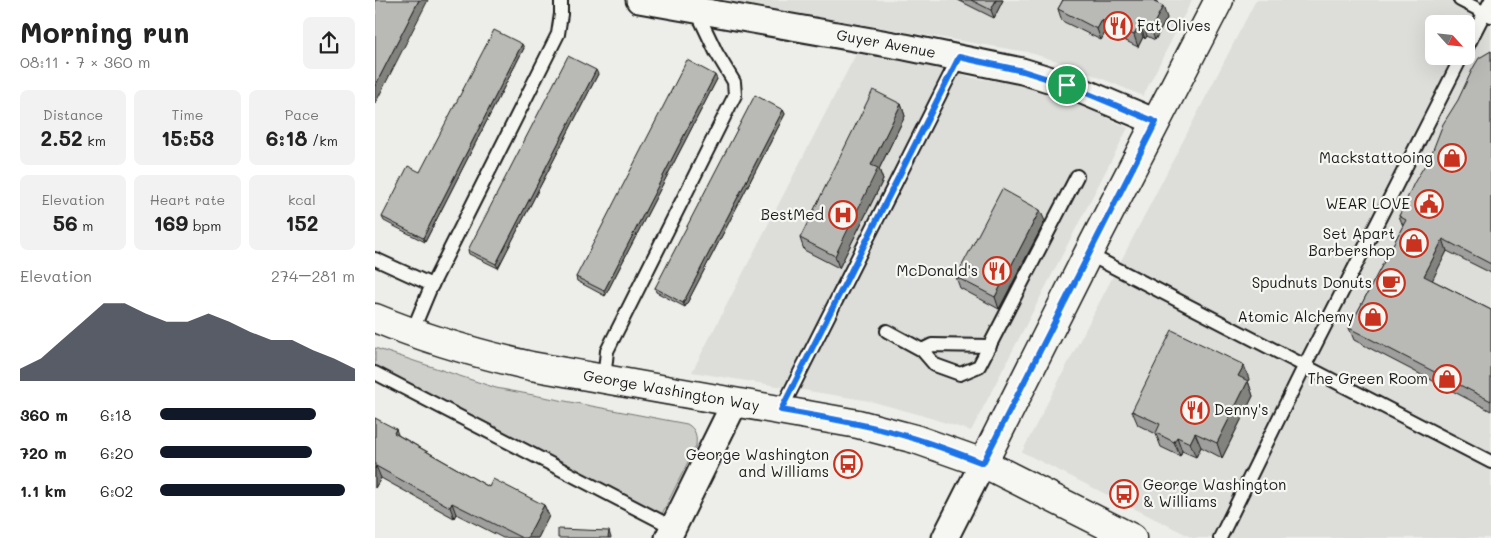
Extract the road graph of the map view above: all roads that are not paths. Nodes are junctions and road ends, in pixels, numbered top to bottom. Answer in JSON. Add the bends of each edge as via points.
{"nodes":[{"id":1,"x":561,"y":0,"type":"edge"},
{"id":2,"x":639,"y":0,"type":"edge"},
{"id":3,"x":1219,"y":0,"type":"edge"},
{"id":4,"x":1460,"y":0,"type":"edge"},
{"id":5,"x":1491,"y":0,"type":"edge"},
{"id":6,"x":696,"y":10,"type":"junction"},
{"id":7,"x":1488,"y":15,"type":"edge"},
{"id":8,"x":1475,"y":35,"type":"edge"},
{"id":9,"x":959,"y":57,"type":"junction"},
{"id":10,"x":1457,"y":65,"type":"edge"},
{"id":11,"x":1156,"y":122,"type":"junction"},
{"id":12,"x":1077,"y":176,"type":"dead end"},
{"id":13,"x":1088,"y":254,"type":"junction"},
{"id":14,"x":375,"y":258,"type":"edge"},
{"id":15,"x":432,"y":285,"type":"junction"},
{"id":16,"x":375,"y":318,"type":"edge"},
{"id":17,"x":887,"y":331,"type":"dead end"},
{"id":18,"x":412,"y":332,"type":"junction"},
{"id":19,"x":990,"y":346,"type":"junction"},
{"id":20,"x":922,"y":350,"type":"junction"},
{"id":21,"x":1304,"y":367,"type":"junction"},
{"id":22,"x":375,"y":373,"type":"edge"},
{"id":23,"x":604,"y":380,"type":"junction"},
{"id":24,"x":735,"y":402,"type":"junction"},
{"id":25,"x":781,"y":410,"type":"junction"},
{"id":26,"x":1491,"y":462,"type":"edge"},
{"id":27,"x":983,"y":463,"type":"junction"},
{"id":28,"x":671,"y":533,"type":"edge"},
{"id":29,"x":945,"y":538,"type":"edge"},
{"id":30,"x":1132,"y":538,"type":"edge"},
{"id":31,"x":1220,"y":538,"type":"edge"}],
"edges":[{"from":1,"to":15,"type":"lane","via":[[558,34]]},
{"from":2,"to":6,"type":"street","name":"Guyer Avenue"},
{"from":3,"to":11,"type":"main road"},
{"from":4,"to":7,"type":"lane"},
{"from":5,"to":7,"type":"lane"},
{"from":6,"to":9,"type":"street","name":"Guyer Avenue"},
{"from":6,"to":23,"type":"lane","via":[[735,82],[735,95],[607,352]]},
{"from":7,"to":8,"type":"lane"},
{"from":9,"to":11,"type":"street","name":"Guyer Avenue","via":[[1059,82]]},
{"from":9,"to":25,"type":"lane"},
{"from":10,"to":21,"type":"lane"},
{"from":11,"to":13,"type":"main road"},
{"from":12,"to":19,"type":"lane"},
{"from":13,"to":21,"type":"lane"},
{"from":13,"to":27,"type":"main road"},
{"from":14,"to":15,"type":"lane"},
{"from":15,"to":18,"type":"lane"},
{"from":16,"to":18,"type":"main road","name":"George Washington Way"},
{"from":17,"to":20,"type":"lane"},
{"from":18,"to":23,"type":"main road","name":"George Washington Way","via":[[488,356]]},
{"from":19,"to":20,"type":"lane","via":[[932,346]]},
{"from":19,"to":20,"type":"lane","via":[[979,366],[960,374],[935,364]]},
{"from":21,"to":26,"type":"lane"},
{"from":21,"to":31,"type":"lane"},
{"from":22,"to":28,"type":"lane"},
{"from":23,"to":24,"type":"main road","name":"George Washington Way"},
{"from":24,"to":25,"type":"main road","name":"George Washington Way"},
{"from":24,"to":28,"type":"street"},
{"from":25,"to":27,"type":"main road","name":"George Washington Way","via":[[889,431]]},
{"from":27,"to":29,"type":"street"},
{"from":27,"to":30,"type":"main road","name":"George Washington Way"}]}
